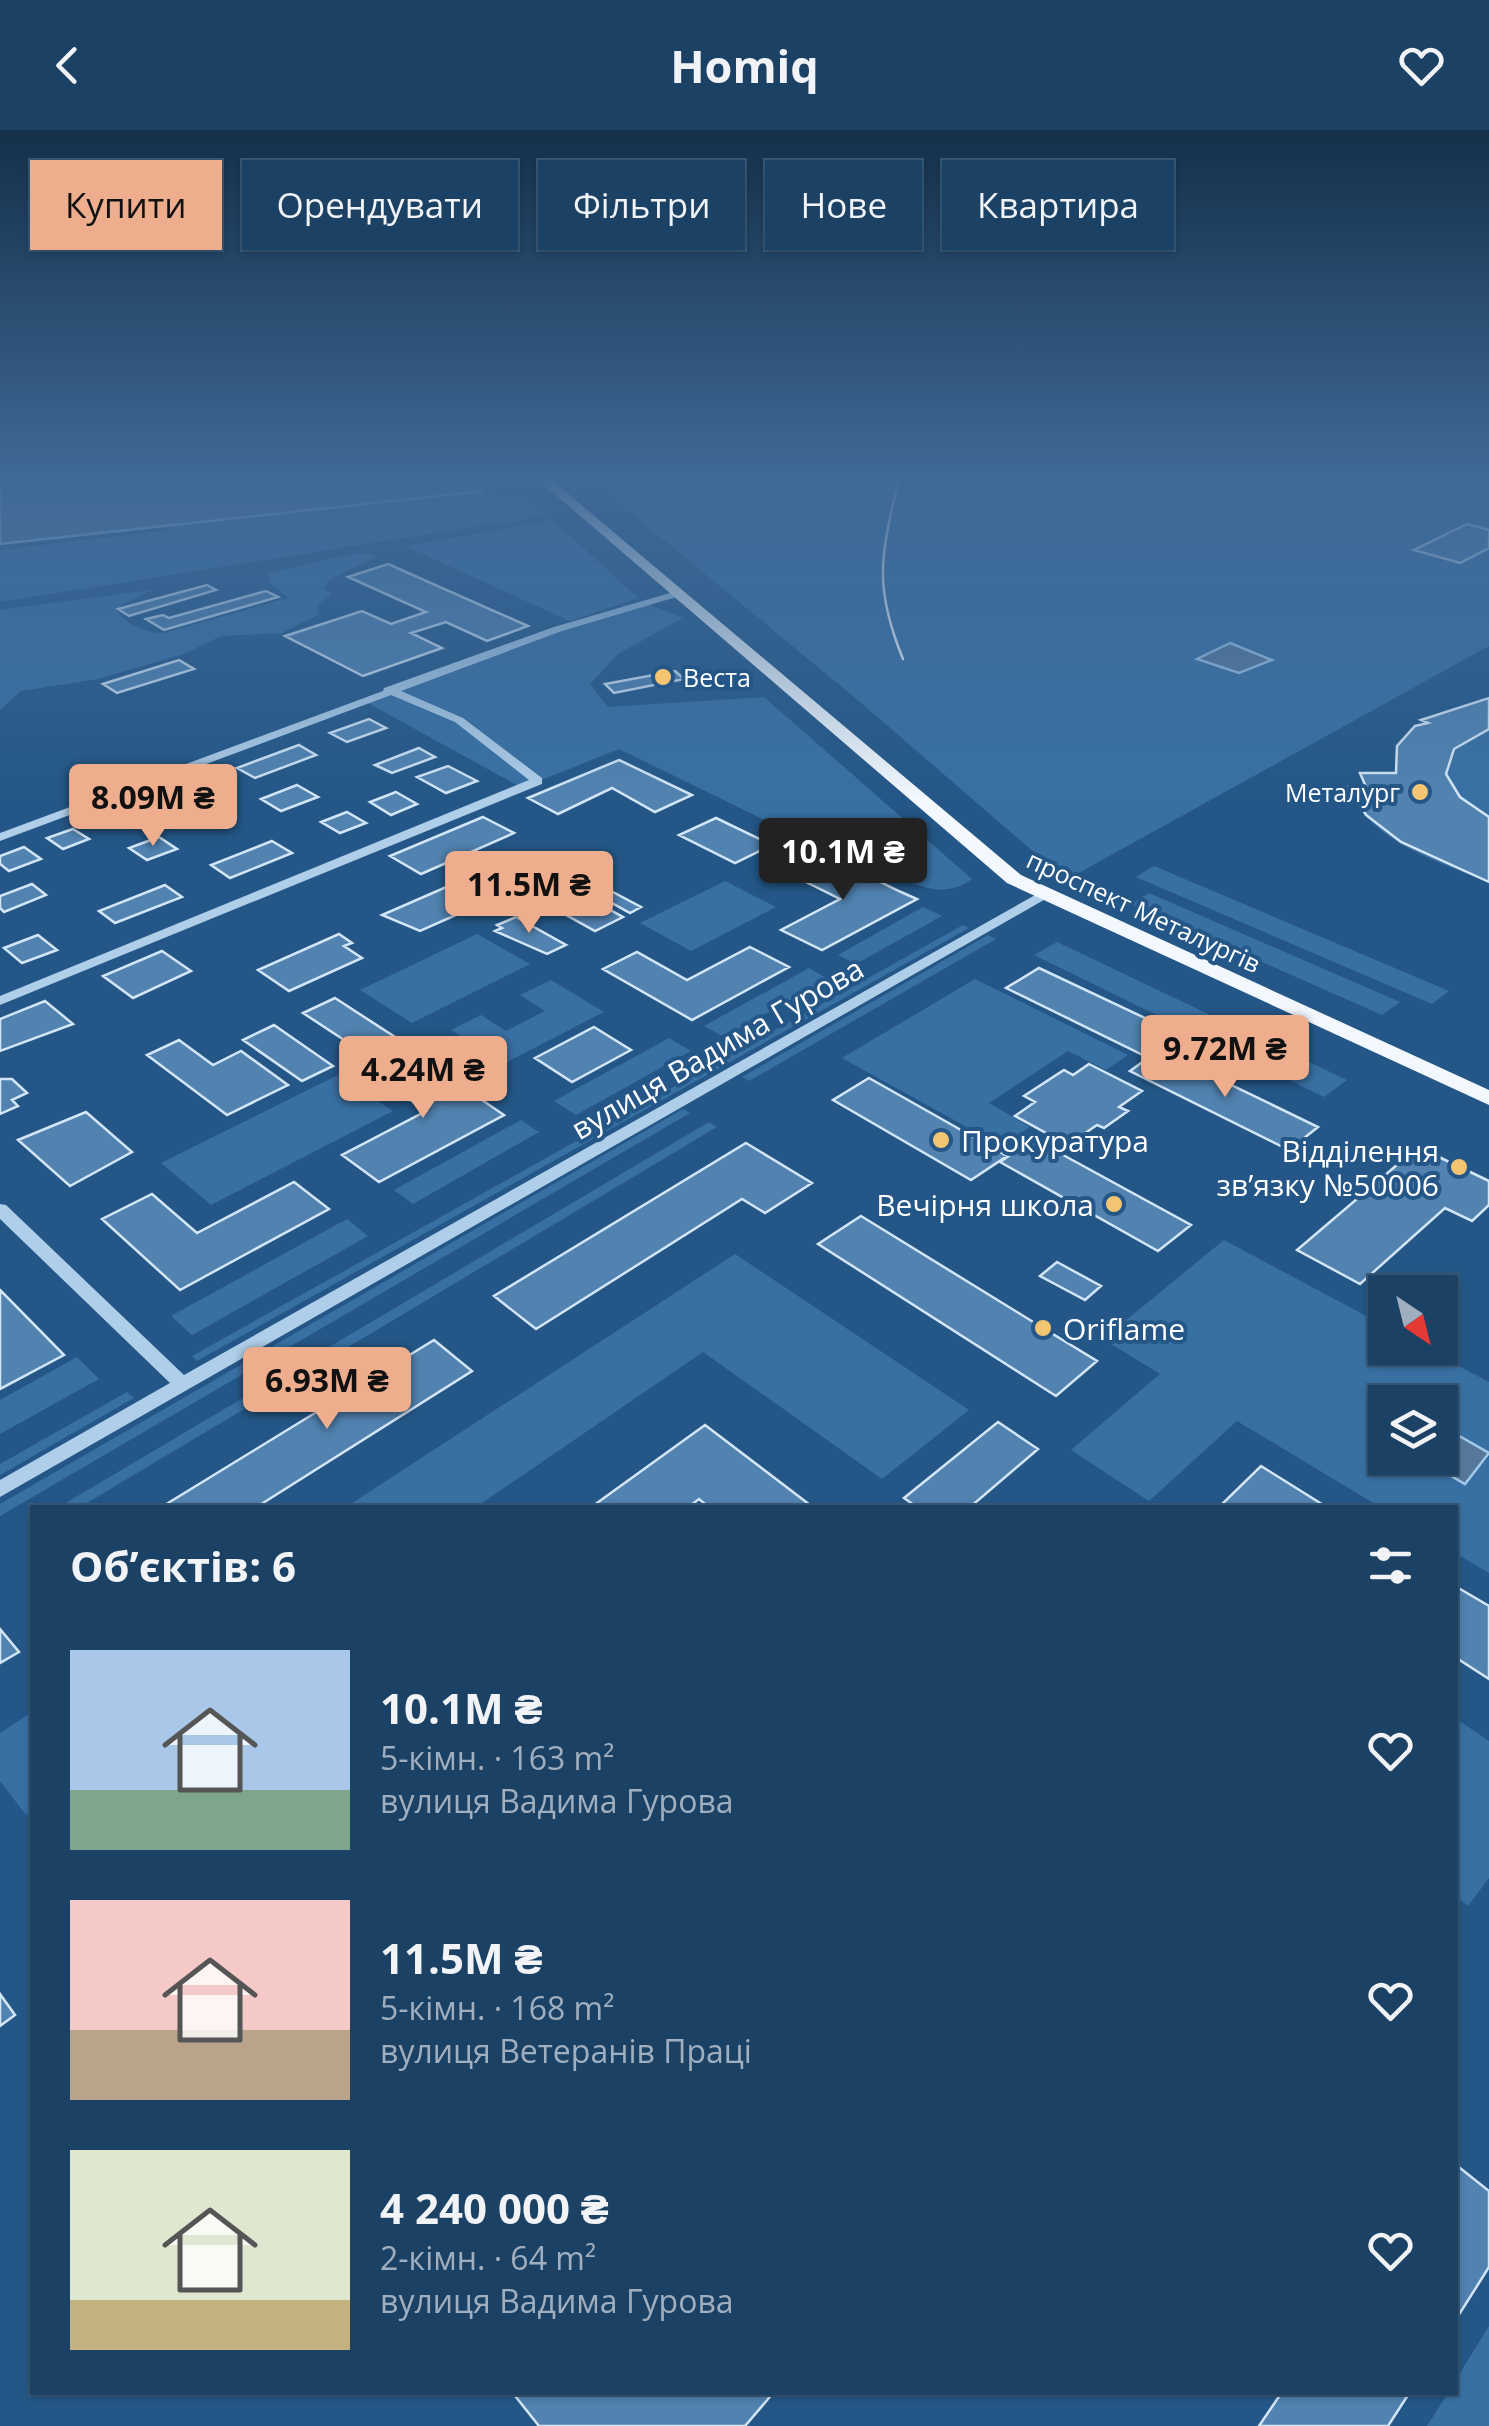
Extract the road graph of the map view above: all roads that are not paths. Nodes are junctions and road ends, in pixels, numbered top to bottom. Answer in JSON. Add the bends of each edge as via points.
{"nodes":[{"id":1,"x":671,"y":584,"type":"edge"},
{"id":2,"x":680,"y":592,"type":"junction"},
{"id":3,"x":388,"y":690,"type":"junction"},
{"id":4,"x":0,"y":837,"type":"edge"},
{"id":5,"x":1044,"y":894,"type":"junction"},
{"id":6,"x":0,"y":1000,"type":"edge"},
{"id":7,"x":1489,"y":1098,"type":"edge"},
{"id":8,"x":0,"y":1208,"type":"edge"},
{"id":9,"x":183,"y":1385,"type":"junction"},
{"id":10,"x":0,"y":1489,"type":"edge"}],
"edges":[{"from":1,"to":2,"type":"main road","name":"проспект Металургів"},
{"from":2,"to":3,"type":"street"},
{"from":2,"to":5,"type":"main road","name":"проспект Металургів","via":[[1014,880]]},
{"from":3,"to":4,"type":"street"},
{"from":3,"to":6,"type":"street","via":[[458,720],[538,782]]},
{"from":5,"to":7,"type":"main road","name":"проспект Металургів"},
{"from":5,"to":9,"type":"street","name":"вулиця Вадима Гурова"},
{"from":8,"to":9,"type":"street"},
{"from":9,"to":10,"type":"street","name":"вулиця Вадима Гурова"}]}
